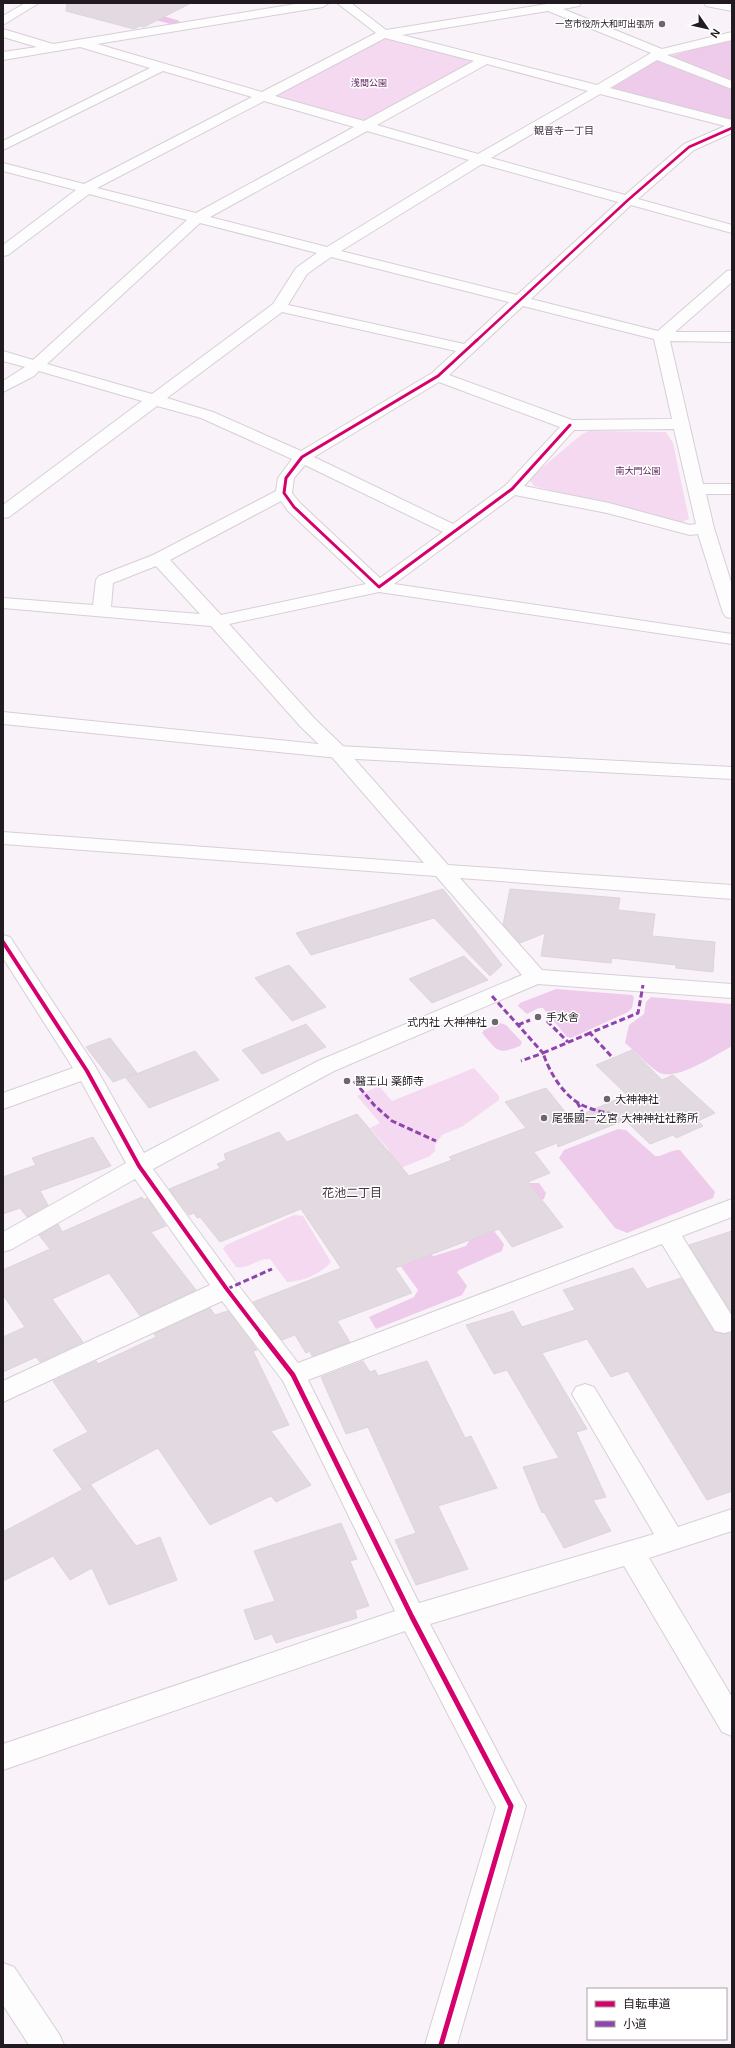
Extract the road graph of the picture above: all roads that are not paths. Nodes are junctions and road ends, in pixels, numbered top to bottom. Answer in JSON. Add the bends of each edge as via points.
{"nodes":[{"id":1,"x":32,"y":3,"type":"edge"},
{"id":2,"x":344,"y":3,"type":"edge"},
{"id":3,"x":575,"y":3,"type":"edge"},
{"id":4,"x":710,"y":3,"type":"edge"},
{"id":5,"x":314,"y":4,"type":"edge"},
{"id":6,"x":732,"y":7,"type":"edge"},
{"id":7,"x":551,"y":8,"type":"junction"},
{"id":8,"x":3,"y":21,"type":"edge"},
{"id":9,"x":3,"y":33,"type":"edge"},
{"id":10,"x":384,"y":34,"type":"junction"},
{"id":11,"x":732,"y":36,"type":"edge"},
{"id":12,"x":79,"y":43,"type":"junction"},
{"id":13,"x":53,"y":47,"type":"junction"},
{"id":14,"x":659,"y":55,"type":"junction"},
{"id":15,"x":3,"y":56,"type":"edge"},
{"id":16,"x":486,"y":60,"type":"junction"},
{"id":17,"x":161,"y":67,"type":"junction"},
{"id":18,"x":732,"y":85,"type":"edge"},
{"id":19,"x":596,"y":90,"type":"junction"},
{"id":20,"x":262,"y":96,"type":"junction"},
{"id":21,"x":732,"y":124,"type":"edge"},
{"id":22,"x":365,"y":126,"type":"junction"},
{"id":23,"x":732,"y":128,"type":"edge"},
{"id":24,"x":3,"y":146,"type":"edge"},
{"id":25,"x":480,"y":159,"type":"junction"},
{"id":26,"x":3,"y":167,"type":"edge"},
{"id":27,"x":86,"y":189,"type":"junction"},
{"id":28,"x":628,"y":200,"type":"junction"},
{"id":29,"x":196,"y":219,"type":"junction"},
{"id":30,"x":732,"y":229,"type":"edge"},
{"id":31,"x":330,"y":251,"type":"junction"},
{"id":32,"x":3,"y":252,"type":"edge"},
{"id":33,"x":732,"y":274,"type":"edge"},
{"id":34,"x":520,"y":301,"type":"junction"},
{"id":35,"x":279,"y":307,"type":"junction"},
{"id":36,"x":661,"y":336,"type":"junction"},
{"id":37,"x":732,"y":337,"type":"edge"},
{"id":38,"x":468,"y":349,"type":"junction"},
{"id":39,"x":3,"y":356,"type":"edge"},
{"id":40,"x":36,"y":366,"type":"junction"},
{"id":41,"x":438,"y":376,"type":"junction"},
{"id":42,"x":3,"y":387,"type":"edge"},
{"id":43,"x":155,"y":399,"type":"junction"},
{"id":44,"x":681,"y":424,"type":"junction"},
{"id":45,"x":570,"y":425,"type":"junction"},
{"id":46,"x":302,"y":457,"type":"junction"},
{"id":47,"x":512,"y":489,"type":"junction"},
{"id":48,"x":696,"y":489,"type":"junction"},
{"id":49,"x":732,"y":489,"type":"edge"},
{"id":50,"x":284,"y":493,"type":"junction"},
{"id":51,"x":3,"y":513,"type":"edge"},
{"id":52,"x":706,"y":528,"type":"junction"},
{"id":53,"x":456,"y":532,"type":"junction"},
{"id":54,"x":158,"y":559,"type":"junction"},
{"id":55,"x":379,"y":587,"type":"junction"},
{"id":56,"x":3,"y":603,"type":"edge"},
{"id":57,"x":101,"y":611,"type":"junction"},
{"id":58,"x":732,"y":613,"type":"edge"},
{"id":59,"x":217,"y":621,"type":"junction"},
{"id":60,"x":732,"y":639,"type":"edge"},
{"id":61,"x":3,"y":718,"type":"edge"},
{"id":62,"x":338,"y":752,"type":"junction"},
{"id":63,"x":732,"y":773,"type":"edge"},
{"id":64,"x":3,"y":838,"type":"edge"},
{"id":65,"x":440,"y":869,"type":"junction"},
{"id":66,"x":732,"y":892,"type":"edge"},
{"id":67,"x":3,"y":942,"type":"edge"},
{"id":68,"x":536,"y":977,"type":"junction"},
{"id":69,"x":732,"y":991,"type":"edge"},
{"id":70,"x":86,"y":1072,"type":"junction"},
{"id":71,"x":3,"y":1102,"type":"edge"},
{"id":72,"x":140,"y":1166,"type":"junction"},
{"id":73,"x":732,"y":1208,"type":"edge"},
{"id":74,"x":668,"y":1233,"type":"junction"},
{"id":75,"x":3,"y":1243,"type":"edge"},
{"id":76,"x":226,"y":1288,"type":"junction"},
{"id":77,"x":724,"y":1324,"type":"dead end"},
{"id":78,"x":293,"y":1375,"type":"junction"},
{"id":79,"x":3,"y":1392,"type":"edge"},
{"id":80,"x":585,"y":1394,"type":"dead end"},
{"id":81,"x":732,"y":1520,"type":"edge"},
{"id":82,"x":671,"y":1540,"type":"junction"},
{"id":83,"x":631,"y":1552,"type":"junction"},
{"id":84,"x":412,"y":1617,"type":"junction"},
{"id":85,"x":732,"y":1723,"type":"edge"},
{"id":86,"x":3,"y":1757,"type":"edge"},
{"id":87,"x":3,"y":1978,"type":"edge"},
{"id":88,"x":48,"y":2045,"type":"edge"},
{"id":89,"x":441,"y":2045,"type":"edge"}],
"edges":[{"from":1,"to":8,"type":"street"},
{"from":2,"to":10,"type":"street"},
{"from":3,"to":7,"type":"street"},
{"from":4,"to":6,"type":"street"},
{"from":5,"to":12,"type":"street"},
{"from":7,"to":10,"type":"street"},
{"from":7,"to":14,"type":"street"},
{"from":9,"to":13,"type":"street"},
{"from":10,"to":16,"type":"street"},
{"from":10,"to":20,"type":"street"},
{"from":11,"to":14,"type":"street"},
{"from":12,"to":13,"type":"street"},
{"from":12,"to":17,"type":"street"},
{"from":13,"to":15,"type":"street"},
{"from":14,"to":18,"type":"street"},
{"from":14,"to":19,"type":"street"},
{"from":16,"to":19,"type":"street"},
{"from":16,"to":22,"type":"street"},
{"from":17,"to":20,"type":"street"},
{"from":17,"to":24,"type":"street"},
{"from":19,"to":21,"type":"street"},
{"from":19,"to":25,"type":"street"},
{"from":20,"to":22,"type":"street"},
{"from":20,"to":27,"type":"street"},
{"from":22,"to":25,"type":"street"},
{"from":22,"to":29,"type":"street"},
{"from":23,"to":28,"type":"street","via":[[689,147]]},
{"from":25,"to":28,"type":"street"},
{"from":25,"to":31,"type":"street"},
{"from":26,"to":27,"type":"street"},
{"from":27,"to":29,"type":"street"},
{"from":27,"to":32,"type":"street"},
{"from":28,"to":30,"type":"street"},
{"from":28,"to":34,"type":"street"},
{"from":29,"to":31,"type":"street"},
{"from":29,"to":40,"type":"street"},
{"from":31,"to":34,"type":"street"},
{"from":31,"to":35,"type":"street","via":[[301,272]]},
{"from":33,"to":36,"type":"street"},
{"from":34,"to":36,"type":"street"},
{"from":34,"to":38,"type":"street"},
{"from":35,"to":38,"type":"street"},
{"from":35,"to":43,"type":"street"},
{"from":36,"to":37,"type":"street"},
{"from":36,"to":44,"type":"street"},
{"from":38,"to":41,"type":"street"},
{"from":39,"to":40,"type":"street"},
{"from":40,"to":42,"type":"street"},
{"from":40,"to":43,"type":"street"},
{"from":41,"to":45,"type":"street"},
{"from":41,"to":46,"type":"street"},
{"from":43,"to":46,"type":"street","via":[[207,415]]},
{"from":43,"to":51,"type":"street","via":[[56,476]]},
{"from":44,"to":45,"type":"street"},
{"from":44,"to":48,"type":"street"},
{"from":45,"to":47,"type":"street"},
{"from":46,"to":50,"type":"street","via":[[286,478]]},
{"from":46,"to":53,"type":"street"},
{"from":47,"to":52,"type":"street","via":[[609,508],[690,530]]},
{"from":47,"to":53,"type":"street"},
{"from":48,"to":49,"type":"street"},
{"from":48,"to":52,"type":"street"},
{"from":50,"to":54,"type":"street"},
{"from":50,"to":55,"type":"street","via":[[294,507]]},
{"from":52,"to":58,"type":"street"},
{"from":53,"to":55,"type":"street"},
{"from":54,"to":57,"type":"street","via":[[105,580]]},
{"from":54,"to":59,"type":"street"},
{"from":55,"to":59,"type":"street"},
{"from":55,"to":60,"type":"street"},
{"from":56,"to":57,"type":"street"},
{"from":57,"to":59,"type":"street"},
{"from":59,"to":62,"type":"street","via":[[307,722]]},
{"from":61,"to":62,"type":"street"},
{"from":62,"to":63,"type":"street"},
{"from":62,"to":65,"type":"street"},
{"from":64,"to":65,"type":"street"},
{"from":65,"to":66,"type":"street"},
{"from":65,"to":68,"type":"street"},
{"from":67,"to":70,"type":"street"},
{"from":68,"to":69,"type":"street"},
{"from":68,"to":72,"type":"street","via":[[326,1066]]},
{"from":70,"to":71,"type":"street"},
{"from":70,"to":72,"type":"street"},
{"from":72,"to":75,"type":"street"},
{"from":72,"to":76,"type":"street"},
{"from":73,"to":74,"type":"street"},
{"from":74,"to":77,"type":"street"},
{"from":74,"to":78,"type":"street"},
{"from":76,"to":78,"type":"street"},
{"from":76,"to":79,"type":"street"},
{"from":78,"to":84,"type":"street"},
{"from":80,"to":82,"type":"street"},
{"from":81,"to":82,"type":"street"},
{"from":82,"to":83,"type":"street"},
{"from":83,"to":84,"type":"street"},
{"from":83,"to":85,"type":"street"},
{"from":84,"to":86,"type":"street"},
{"from":84,"to":89,"type":"street","via":[[511,1806]]},
{"from":87,"to":88,"type":"street"}]}
